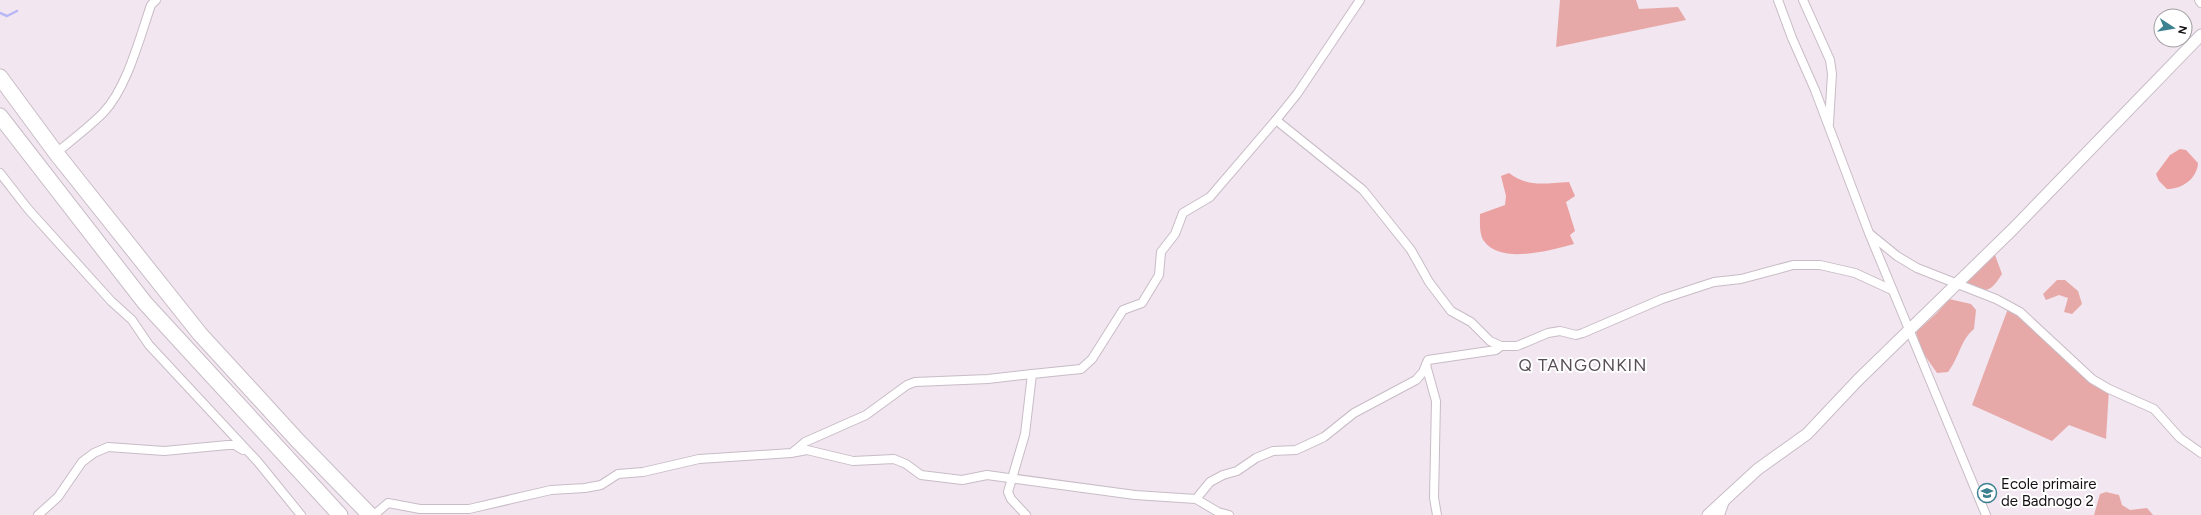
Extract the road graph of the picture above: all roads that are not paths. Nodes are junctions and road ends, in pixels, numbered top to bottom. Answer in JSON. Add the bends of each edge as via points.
{"nodes":[{"id":1,"x":156,"y":0,"type":"edge"},
{"id":2,"x":1360,"y":0,"type":"edge"},
{"id":3,"x":1778,"y":0,"type":"edge"},
{"id":4,"x":1803,"y":0,"type":"edge"},
{"id":5,"x":2199,"y":0,"type":"edge"},
{"id":6,"x":2201,"y":3,"type":"edge"},
{"id":7,"x":2201,"y":35,"type":"edge"},
{"id":8,"x":0,"y":77,"type":"edge"},
{"id":9,"x":0,"y":116,"type":"edge"},
{"id":10,"x":1276,"y":120,"type":"junction"},
{"id":11,"x":1829,"y":125,"type":"junction"},
{"id":12,"x":56,"y":152,"type":"junction"},
{"id":13,"x":0,"y":173,"type":"edge"},
{"id":14,"x":1869,"y":233,"type":"junction"},
{"id":15,"x":1955,"y":284,"type":"junction"},
{"id":16,"x":1892,"y":290,"type":"junction"},
{"id":17,"x":1909,"y":331,"type":"junction"},
{"id":18,"x":1501,"y":346,"type":"junction"},
{"id":19,"x":1426,"y":365,"type":"junction"},
{"id":20,"x":1032,"y":374,"type":"junction"},
{"id":21,"x":248,"y":452,"type":"junction"},
{"id":22,"x":2201,"y":453,"type":"edge"},
{"id":23,"x":791,"y":454,"type":"junction"},
{"id":24,"x":1012,"y":479,"type":"junction"},
{"id":25,"x":1728,"y":495,"type":"junction"},
{"id":26,"x":1196,"y":499,"type":"junction"},
{"id":27,"x":38,"y":515,"type":"edge"},
{"id":28,"x":301,"y":515,"type":"edge"},
{"id":29,"x":340,"y":515,"type":"edge"},
{"id":30,"x":370,"y":515,"type":"edge"},
{"id":31,"x":374,"y":515,"type":"edge"},
{"id":32,"x":1026,"y":515,"type":"edge"},
{"id":33,"x":1229,"y":515,"type":"edge"},
{"id":34,"x":1438,"y":515,"type":"edge"},
{"id":35,"x":1708,"y":515,"type":"edge"},
{"id":36,"x":1720,"y":515,"type":"edge"},
{"id":37,"x":1986,"y":515,"type":"edge"}],
"edges":[{"from":1,"to":12,"type":"street","via":[[151,5],[129,68],[110,104],[103,113]]},
{"from":2,"to":10,"type":"street","via":[[1297,94]]},
{"from":3,"to":11,"type":"street"},
{"from":4,"to":11,"type":"street","via":[[1830,60],[1832,74]]},
{"from":5,"to":6,"type":"street"},
{"from":7,"to":15,"type":"street","via":[[2013,229]]},
{"from":8,"to":12,"type":"highway"},
{"from":9,"to":29,"type":"highway","via":[[145,303]]},
{"from":10,"to":18,"type":"street","via":[[1363,190],[1411,250],[1429,282],[1451,311],[1471,322],[1490,341]]},
{"from":10,"to":20,"type":"street","via":[[1210,197],[1183,213],[1175,234],[1161,252],[1158,275],[1142,303],[1123,310],[1092,359],[1081,369]]},
{"from":11,"to":14,"type":"street"},
{"from":12,"to":30,"type":"highway","via":[[200,334]]},
{"from":13,"to":21,"type":"street","via":[[64,249],[111,301],[132,320],[149,345]]},
{"from":14,"to":15,"type":"street","via":[[1910,264]]},
{"from":14,"to":16,"type":"street"},
{"from":15,"to":17,"type":"street"},
{"from":15,"to":22,"type":"street","via":[[1996,299],[2020,312],[2092,379],[2109,390],[2154,409],[2180,438]]},
{"from":16,"to":17,"type":"street"},
{"from":16,"to":18,"type":"street","via":[[1855,273],[1820,265],[1793,265],[1741,279],[1714,282],[1662,299],[1576,335],[1560,331],[1548,333],[1517,346]]},
{"from":17,"to":25,"type":"street","via":[[1858,380],[1808,434],[1758,469]]},
{"from":17,"to":37,"type":"street"},
{"from":18,"to":19,"type":"street","via":[[1496,350],[1434,358],[1428,360]]},
{"from":19,"to":26,"type":"street","via":[[1416,380],[1354,413],[1324,437],[1296,450],[1273,451],[1256,458],[1237,471],[1210,482]]},
{"from":19,"to":34,"type":"street","via":[[1436,401],[1434,490]]},
{"from":20,"to":23,"type":"street","via":[[915,382],[866,415],[805,442]]},
{"from":20,"to":24,"type":"street","via":[[1025,434]]},
{"from":21,"to":27,"type":"street","via":[[235,445],[164,451],[108,447],[82,462],[58,497]]},
{"from":21,"to":28,"type":"street"},
{"from":23,"to":24,"type":"street","via":[[806,450],[853,461],[894,459],[921,474],[962,480],[987,475]]},
{"from":23,"to":31,"type":"street","via":[[699,459],[643,472],[618,474],[600,485],[551,490],[469,509],[420,509],[388,503]]},
{"from":24,"to":26,"type":"street","via":[[1135,495]]},
{"from":24,"to":32,"type":"street","via":[[1008,492]]},
{"from":25,"to":35,"type":"street"},
{"from":25,"to":36,"type":"street"},
{"from":26,"to":33,"type":"street","via":[[1218,512]]}]}
